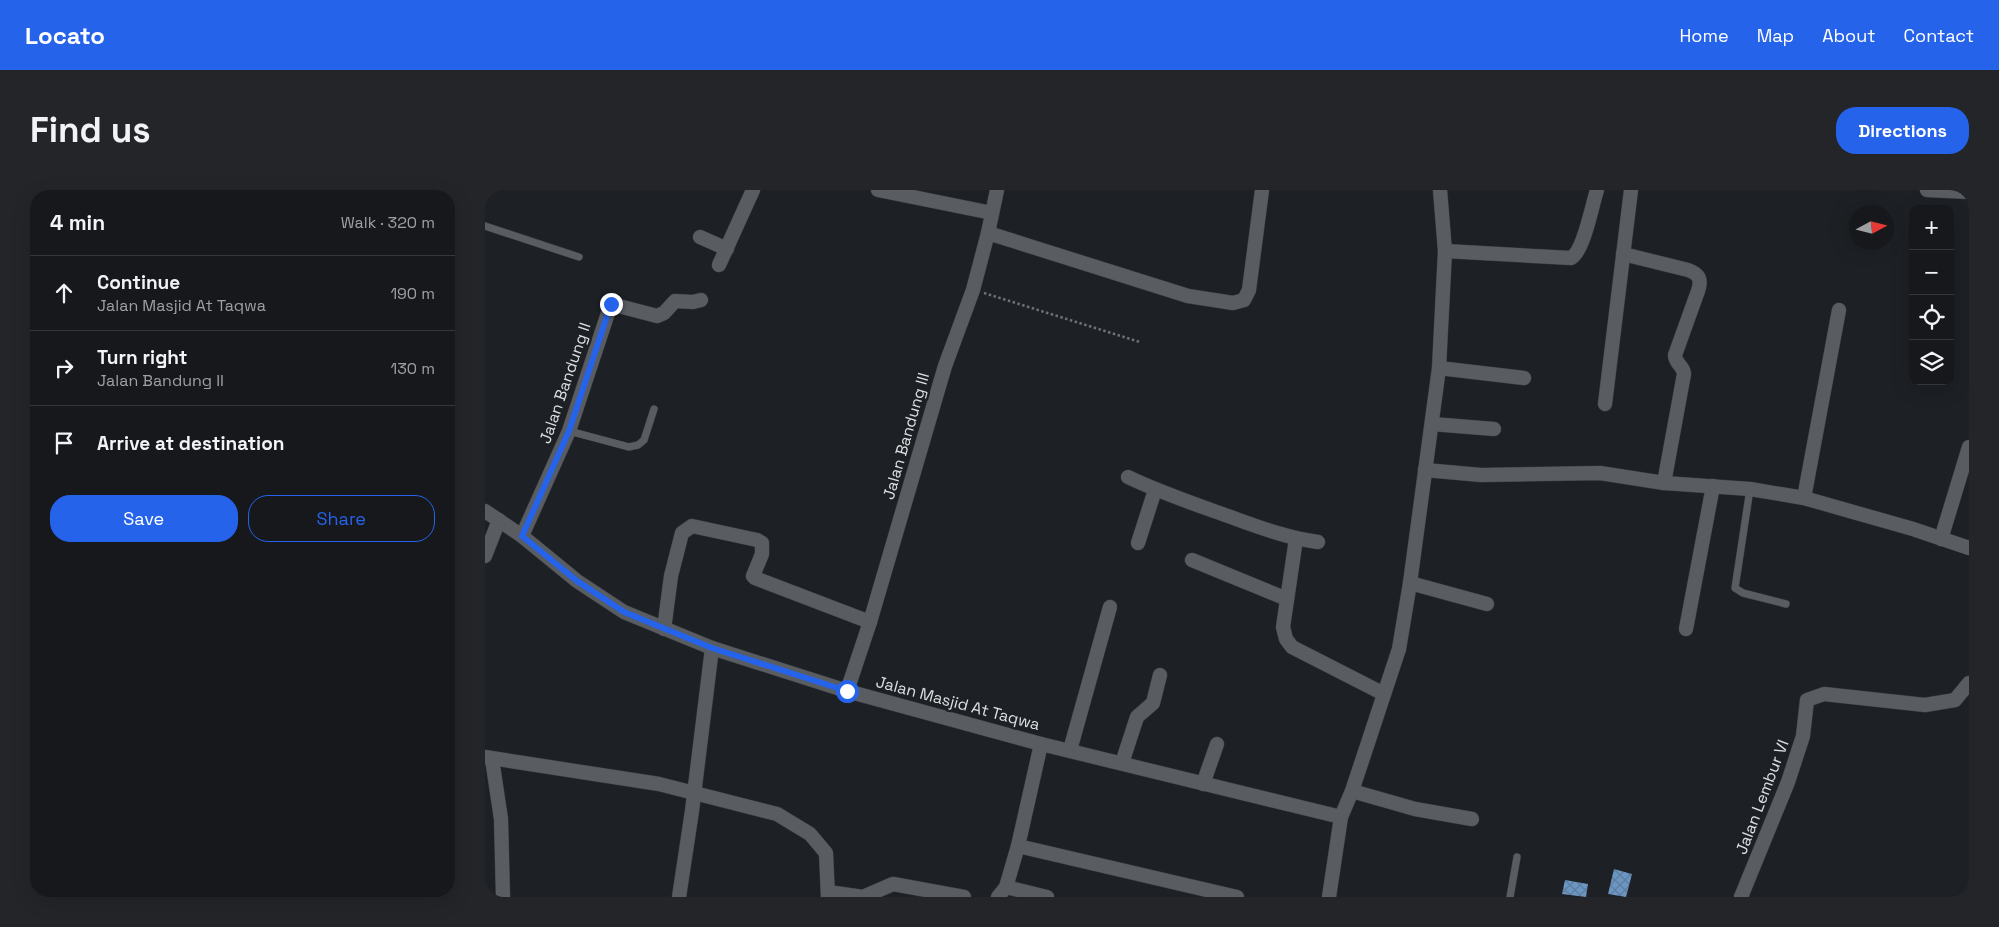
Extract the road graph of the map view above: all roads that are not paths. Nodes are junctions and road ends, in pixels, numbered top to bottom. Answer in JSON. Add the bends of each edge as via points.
{"nodes":[{"id":1,"x":753,"y":190,"type":"edge"},
{"id":2,"x":878,"y":190,"type":"edge"},
{"id":3,"x":997,"y":190,"type":"edge"},
{"id":4,"x":1262,"y":190,"type":"edge"},
{"id":5,"x":1440,"y":190,"type":"edge"},
{"id":6,"x":1597,"y":190,"type":"edge"},
{"id":7,"x":1631,"y":190,"type":"edge"},
{"id":8,"x":1927,"y":190,"type":"edge"},
{"id":9,"x":1969,"y":192,"type":"edge"},
{"id":10,"x":992,"y":213,"type":"junction"},
{"id":11,"x":485,"y":226,"type":"edge"},
{"id":12,"x":988,"y":233,"type":"junction"},
{"id":13,"x":700,"y":237,"type":"dead end"},
{"id":14,"x":727,"y":249,"type":"junction"},
{"id":15,"x":1445,"y":251,"type":"junction"},
{"id":16,"x":1623,"y":254,"type":"junction"},
{"id":17,"x":579,"y":257,"type":"dead end"},
{"id":18,"x":719,"y":266,"type":"dead end"},
{"id":19,"x":701,"y":300,"type":"dead end"},
{"id":20,"x":1839,"y":310,"type":"dead end"},
{"id":21,"x":1439,"y":368,"type":"junction"},
{"id":22,"x":1524,"y":378,"type":"dead end"},
{"id":23,"x":1605,"y":404,"type":"dead end"},
{"id":24,"x":654,"y":409,"type":"dead end"},
{"id":25,"x":1432,"y":424,"type":"junction"},
{"id":26,"x":1493,"y":429,"type":"dead end"},
{"id":27,"x":569,"y":431,"type":"junction"},
{"id":28,"x":1969,"y":447,"type":"edge"},
{"id":29,"x":1425,"y":470,"type":"junction"},
{"id":30,"x":1128,"y":477,"type":"dead end"},
{"id":31,"x":1664,"y":483,"type":"junction"},
{"id":32,"x":1713,"y":486,"type":"junction"},
{"id":33,"x":1750,"y":489,"type":"junction"},
{"id":34,"x":1155,"y":490,"type":"junction"},
{"id":35,"x":1804,"y":498,"type":"junction"},
{"id":36,"x":485,"y":511,"type":"edge"},
{"id":37,"x":499,"y":520,"type":"junction"},
{"id":38,"x":522,"y":536,"type":"junction"},
{"id":39,"x":1296,"y":539,"type":"junction"},
{"id":40,"x":1941,"y":539,"type":"junction"},
{"id":41,"x":1318,"y":542,"type":"dead end"},
{"id":42,"x":1138,"y":543,"type":"dead end"},
{"id":43,"x":1969,"y":548,"type":"edge"},
{"id":44,"x":485,"y":556,"type":"edge"},
{"id":45,"x":1192,"y":560,"type":"dead end"},
{"id":46,"x":1410,"y":583,"type":"junction"},
{"id":47,"x":1287,"y":599,"type":"junction"},
{"id":48,"x":1487,"y":604,"type":"dead end"},
{"id":49,"x":1786,"y":604,"type":"dead end"},
{"id":50,"x":1110,"y":607,"type":"dead end"},
{"id":51,"x":870,"y":622,"type":"junction"},
{"id":52,"x":1687,"y":628,"type":"dead end"},
{"id":53,"x":664,"y":629,"type":"junction"},
{"id":54,"x":712,"y":648,"type":"junction"},
{"id":55,"x":1160,"y":675,"type":"dead end"},
{"id":56,"x":1969,"y":683,"type":"edge"},
{"id":57,"x":847,"y":691,"type":"junction"},
{"id":58,"x":1383,"y":694,"type":"junction"},
{"id":59,"x":1041,"y":744,"type":"junction"},
{"id":60,"x":1217,"y":744,"type":"dead end"},
{"id":61,"x":1070,"y":750,"type":"junction"},
{"id":62,"x":489,"y":758,"type":"edge"},
{"id":63,"x":1122,"y":763,"type":"junction"},
{"id":64,"x":1203,"y":784,"type":"junction"},
{"id":65,"x":1352,"y":791,"type":"junction"},
{"id":66,"x":695,"y":792,"type":"junction"},
{"id":67,"x":1341,"y":817,"type":"junction"},
{"id":68,"x":1472,"y":819,"type":"dead end"},
{"id":69,"x":1018,"y":846,"type":"junction"},
{"id":70,"x":1517,"y":857,"type":"dead end"},
{"id":71,"x":1002,"y":892,"type":"edge"},
{"id":72,"x":828,"y":894,"type":"edge"},
{"id":73,"x":1202,"y":894,"type":"edge"},
{"id":74,"x":503,"y":897,"type":"edge"},
{"id":75,"x":679,"y":897,"type":"edge"},
{"id":76,"x":965,"y":897,"type":"edge"},
{"id":77,"x":1047,"y":897,"type":"edge"},
{"id":78,"x":1237,"y":897,"type":"edge"},
{"id":79,"x":1329,"y":897,"type":"edge"},
{"id":80,"x":1510,"y":897,"type":"edge"},
{"id":81,"x":1741,"y":897,"type":"edge"}],
"edges":[{"from":1,"to":14,"type":"street"},
{"from":2,"to":10,"type":"street"},
{"from":3,"to":10,"type":"street","name":"Jalan Bandung III"},
{"from":4,"to":12,"type":"street","via":[[1249,290],[1244,300],[1233,303],[1187,296]]},
{"from":5,"to":15,"type":"street"},
{"from":6,"to":15,"type":"street","via":[[1581,246],[1571,258]]},
{"from":7,"to":16,"type":"street"},
{"from":8,"to":9,"type":"street"},
{"from":10,"to":12,"type":"street","name":"Jalan Bandung III"},
{"from":11,"to":17,"type":"lane"},
{"from":12,"to":51,"type":"street","name":"Jalan Bandung III","via":[[973,290],[945,366]]},
{"from":13,"to":14,"type":"street"},
{"from":14,"to":18,"type":"street"},
{"from":15,"to":21,"type":"street"},
{"from":16,"to":23,"type":"street"},
{"from":16,"to":31,"type":"street","via":[[1688,270],[1697,274],[1700,280],[1675,355],[1684,374]]},
{"from":19,"to":27,"type":"street","name":"Jalan Bandung II","via":[[675,301],[657,316],[611,304]]},
{"from":20,"to":35,"type":"street"},
{"from":21,"to":22,"type":"street"},
{"from":21,"to":25,"type":"street"},
{"from":24,"to":27,"type":"lane","via":[[644,440],[634,446]]},
{"from":25,"to":26,"type":"street"},
{"from":25,"to":29,"type":"street"},
{"from":27,"to":38,"type":"street","name":"Jalan Bandung II"},
{"from":28,"to":40,"type":"street"},
{"from":29,"to":31,"type":"street","via":[[1481,475],[1600,474]]},
{"from":29,"to":46,"type":"street"},
{"from":30,"to":34,"type":"street"},
{"from":31,"to":32,"type":"street"},
{"from":32,"to":33,"type":"street"},
{"from":32,"to":52,"type":"street"},
{"from":33,"to":35,"type":"street"},
{"from":33,"to":49,"type":"lane","via":[[1735,589]]},
{"from":34,"to":39,"type":"street"},
{"from":34,"to":42,"type":"street"},
{"from":35,"to":40,"type":"street"},
{"from":36,"to":37,"type":"street","name":"Jalan Masjid At Taqwa"},
{"from":37,"to":38,"type":"street","name":"Jalan Masjid At Taqwa"},
{"from":37,"to":44,"type":"street"},
{"from":38,"to":53,"type":"street","name":"Jalan Masjid At Taqwa","via":[[577,581],[624,612]]},
{"from":39,"to":41,"type":"street"},
{"from":39,"to":47,"type":"street"},
{"from":40,"to":43,"type":"street"},
{"from":45,"to":47,"type":"street"},
{"from":46,"to":48,"type":"street"},
{"from":46,"to":58,"type":"street","via":[[1399,649]]},
{"from":47,"to":58,"type":"street","via":[[1283,627],[1291,647]]},
{"from":50,"to":61,"type":"street"},
{"from":51,"to":53,"type":"street","via":[[755,578],[763,549],[757,540],[692,526],[682,533],[671,576]]},
{"from":51,"to":57,"type":"street","name":"Jalan Bandung III"},
{"from":53,"to":54,"type":"street","name":"Jalan Masjid At Taqwa"},
{"from":54,"to":57,"type":"street","name":"Jalan Masjid At Taqwa"},
{"from":54,"to":66,"type":"street"},
{"from":55,"to":63,"type":"street","via":[[1153,703],[1137,717]]},
{"from":56,"to":81,"type":"street","name":"Jalan Lembur VI","via":[[1955,700],[1925,705],[1824,694],[1807,700],[1803,736],[1788,782]]},
{"from":57,"to":59,"type":"street","name":"Jalan Masjid At Taqwa"},
{"from":58,"to":65,"type":"street"},
{"from":59,"to":61,"type":"street","name":"Jalan Masjid At Taqwa"},
{"from":59,"to":69,"type":"street"},
{"from":60,"to":64,"type":"street"},
{"from":61,"to":63,"type":"street","name":"Jalan Masjid At Taqwa"},
{"from":62,"to":66,"type":"street"},
{"from":62,"to":74,"type":"street","via":[[501,818]]},
{"from":63,"to":64,"type":"street","name":"Jalan Masjid At Taqwa"},
{"from":64,"to":67,"type":"street","name":"Jalan Masjid At Taqwa"},
{"from":65,"to":67,"type":"street"},
{"from":65,"to":68,"type":"street","via":[[1415,809]]},
{"from":66,"to":72,"type":"street","via":[[777,814],[811,834],[826,853]]},
{"from":66,"to":75,"type":"street"},
{"from":67,"to":79,"type":"street"},
{"from":69,"to":71,"type":"street"},
{"from":69,"to":73,"type":"street"},
{"from":70,"to":80,"type":"lane"},
{"from":71,"to":77,"type":"street"},
{"from":72,"to":76,"type":"street","via":[[863,897],[893,884]]},
{"from":73,"to":78,"type":"street"}]}
